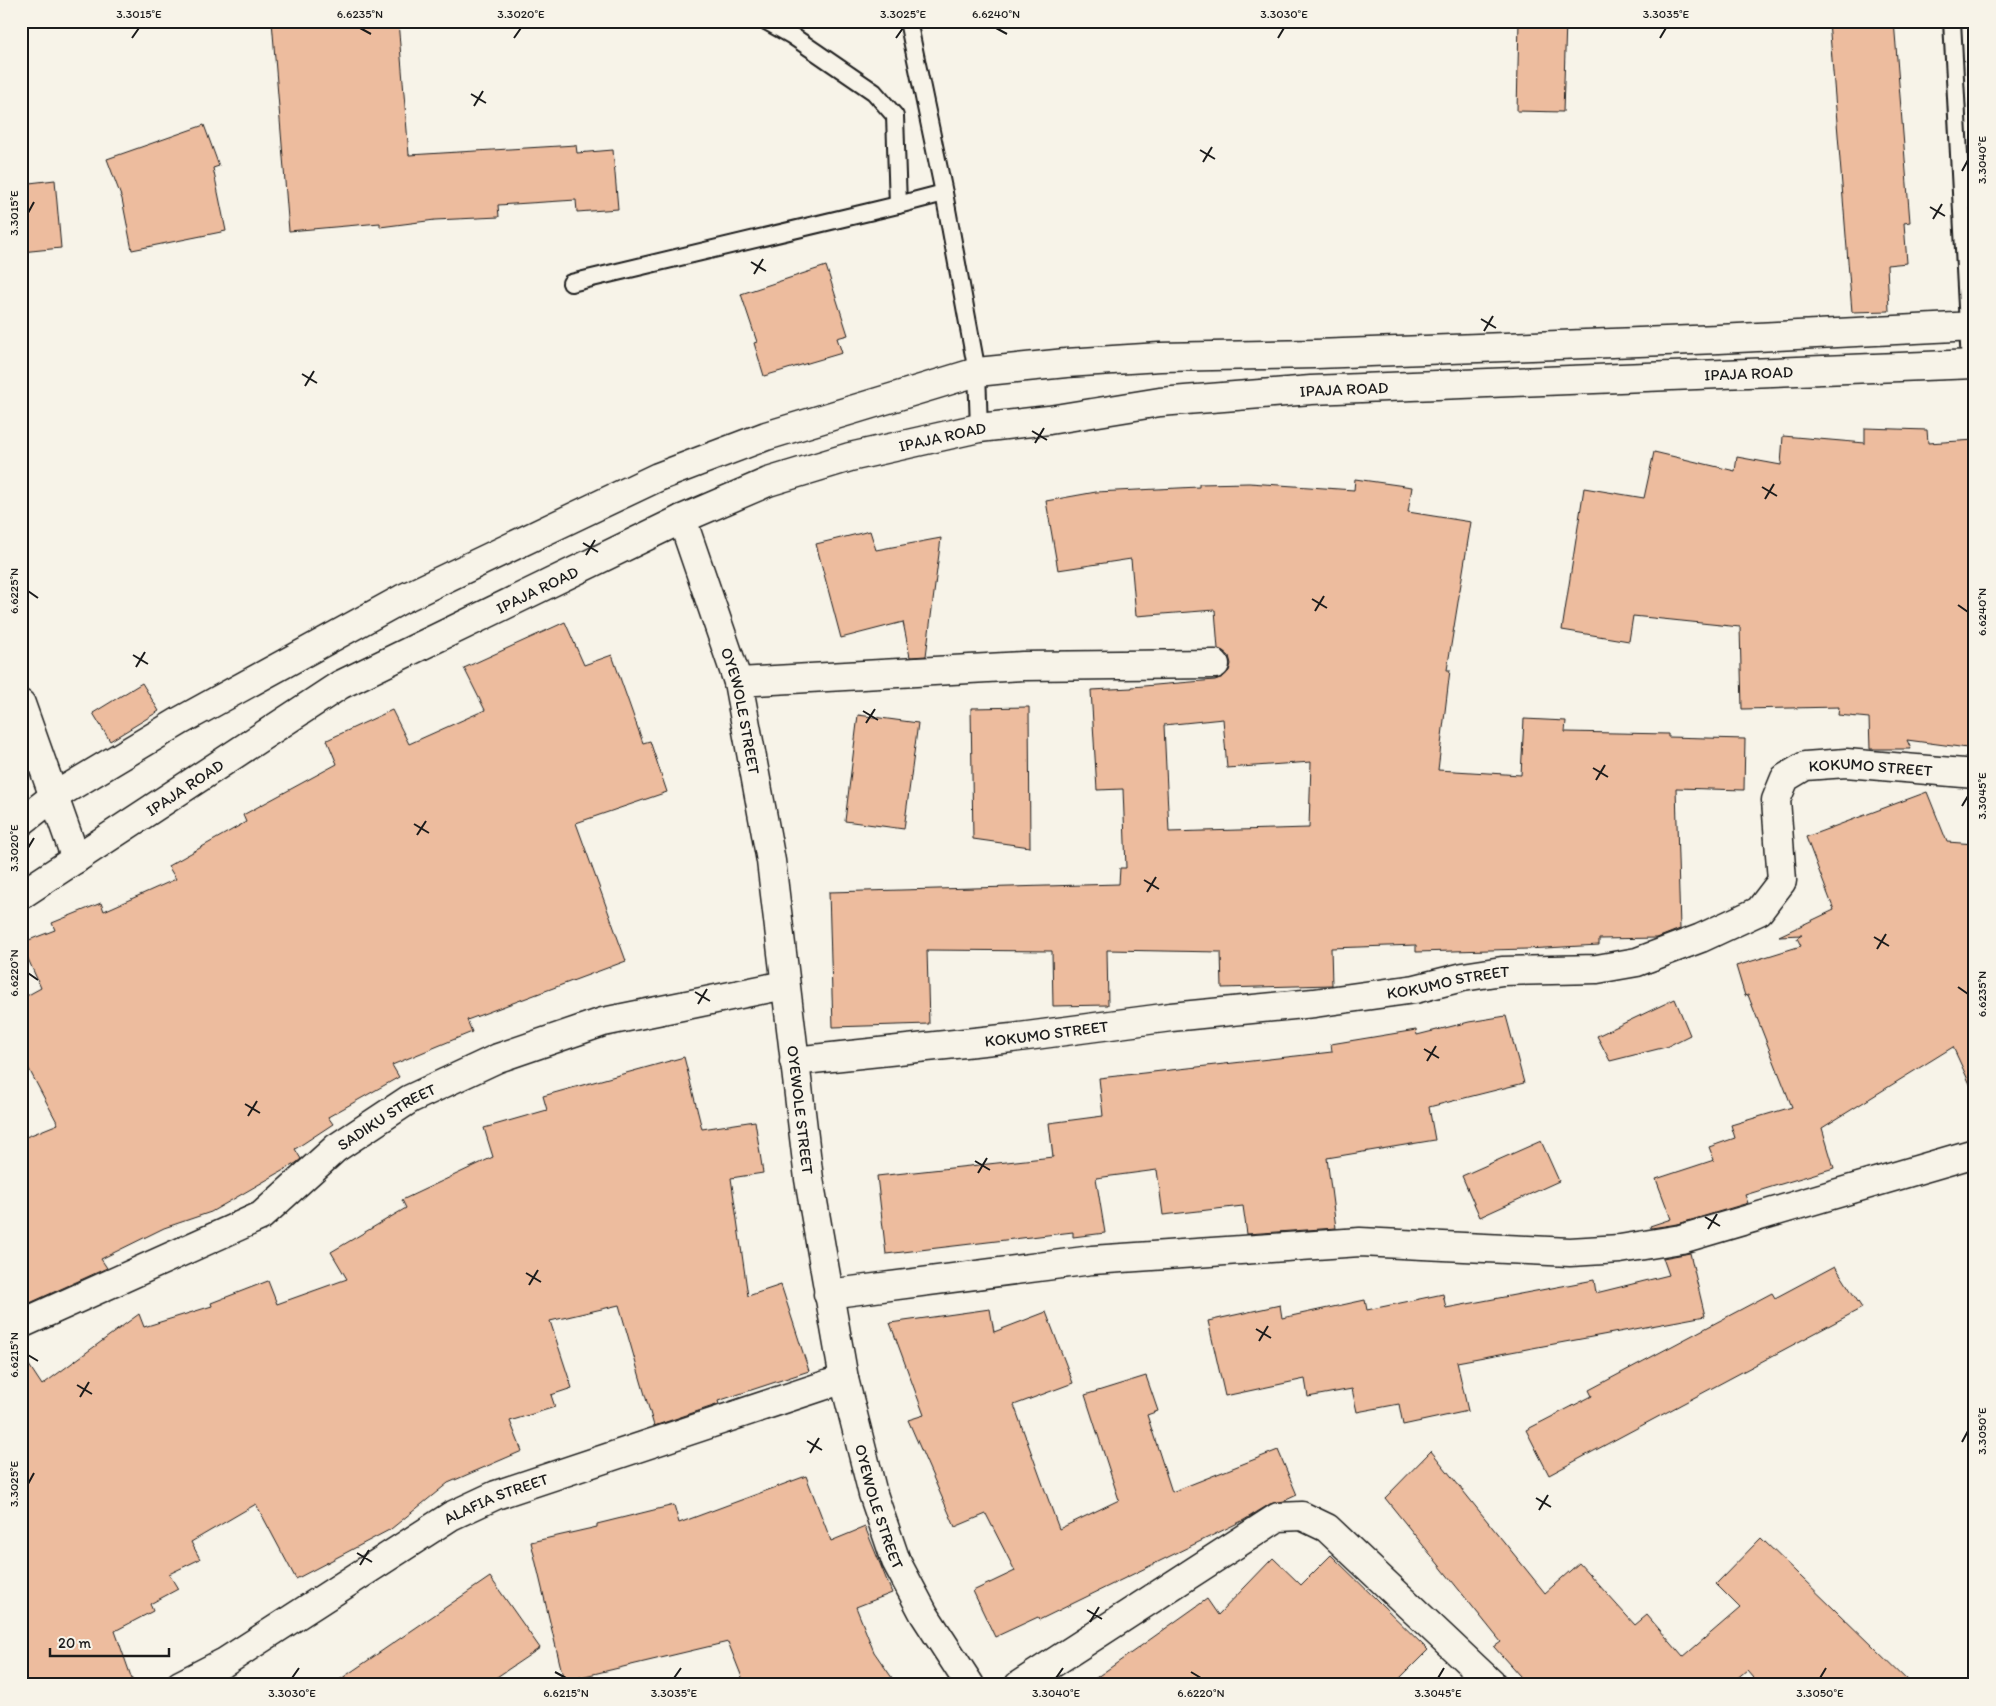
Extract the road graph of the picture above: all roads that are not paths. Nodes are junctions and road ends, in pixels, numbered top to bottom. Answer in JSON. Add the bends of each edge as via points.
{"nodes":[{"id":1,"x":766,"y":21,"type":"edge"},
{"id":2,"x":908,"y":21,"type":"edge"},
{"id":3,"x":1952,"y":21,"type":"edge"},
{"id":4,"x":944,"y":193,"type":"junction"},
{"id":5,"x":898,"y":205,"type":"junction"},
{"id":6,"x":571,"y":282,"type":"dead end"},
{"id":7,"x":1971,"y":326,"type":"edge"},
{"id":8,"x":1973,"y":364,"type":"edge"},
{"id":9,"x":977,"y":372,"type":"junction"},
{"id":10,"x":979,"y":428,"type":"junction"},
{"id":11,"x":682,"y":519,"type":"junction"},
{"id":12,"x":1214,"y":664,"type":"dead end"},
{"id":13,"x":738,"y":682,"type":"junction"},
{"id":14,"x":21,"y":704,"type":"edge"},
{"id":15,"x":1975,"y":774,"type":"edge"},
{"id":16,"x":53,"y":797,"type":"junction"},
{"id":17,"x":21,"y":822,"type":"edge"},
{"id":18,"x":76,"y":859,"type":"junction"},
{"id":19,"x":21,"y":895,"type":"edge"},
{"id":20,"x":785,"y":985,"type":"junction"},
{"id":21,"x":794,"y":1061,"type":"junction"},
{"id":22,"x":1975,"y":1153,"type":"edge"},
{"id":23,"x":828,"y":1294,"type":"junction"},
{"id":24,"x":21,"y":1324,"type":"edge"},
{"id":25,"x":844,"y":1379,"type":"junction"},
{"id":26,"x":180,"y":1685,"type":"edge"},
{"id":27,"x":970,"y":1685,"type":"edge"},
{"id":28,"x":1019,"y":1685,"type":"edge"},
{"id":29,"x":1493,"y":1685,"type":"edge"}],
"edges":[{"from":1,"to":5,"type":"lane","via":[[874,92],[895,116]]},
{"from":2,"to":4,"type":"lane"},
{"from":3,"to":7,"type":"lane"},
{"from":4,"to":5,"type":"lane"},
{"from":4,"to":9,"type":"lane"},
{"from":5,"to":6,"type":"lane"},
{"from":7,"to":8,"type":"lane"},
{"from":7,"to":9,"type":"street","via":[[1719,340],[1160,357],[1066,362]]},
{"from":8,"to":10,"type":"street","name":"IPAJA ROAD","via":[[1311,390],[1160,402]]},
{"from":9,"to":10,"type":"lane"},
{"from":9,"to":16,"type":"street","via":[[766,436],[658,478],[402,599],[180,721]]},
{"from":10,"to":11,"type":"street","name":"IPAJA ROAD","via":[[850,457],[768,482]]},
{"from":11,"to":13,"type":"street","name":"OYEWOLE STREET"},
{"from":11,"to":18,"type":"street","name":"IPAJA ROAD","via":[[340,685]]},
{"from":12,"to":13,"type":"street","via":[[1023,666]]},
{"from":13,"to":20,"type":"street","name":"OYEWOLE STREET","via":[[771,861]]},
{"from":14,"to":16,"type":"street"},
{"from":15,"to":21,"type":"street","name":"KOKUMO STREET","via":[[1846,763],[1805,766],[1785,778],[1776,800],[1782,882],[1759,910],[1701,938],[1637,962],[1597,968],[1502,971],[1414,989],[1314,1004],[1171,1017]]},
{"from":16,"to":17,"type":"street"},
{"from":16,"to":18,"type":"street"},
{"from":18,"to":19,"type":"street","name":"IPAJA ROAD"},
{"from":20,"to":21,"type":"street","name":"OYEWOLE STREET"},
{"from":20,"to":24,"type":"street","name":"SADIKU STREET","via":[[603,1022],[498,1058],[410,1099],[344,1142],[261,1216]]},
{"from":21,"to":23,"type":"street","name":"OYEWOLE STREET"},
{"from":22,"to":23,"type":"street","via":[[1681,1239],[1620,1249],[1570,1252],[1360,1242],[1092,1260]]},
{"from":23,"to":25,"type":"street","name":"OYEWOLE STREET"},
{"from":25,"to":26,"type":"street","name":"ALAFIA STREET","via":[[496,1495],[451,1516],[225,1662]]},
{"from":25,"to":27,"type":"street","name":"OYEWOLE STREET","via":[[874,1494],[896,1561],[924,1614]]},
{"from":28,"to":29,"type":"street","via":[[1278,1517],[1302,1516],[1327,1528],[1340,1539]]}]}
